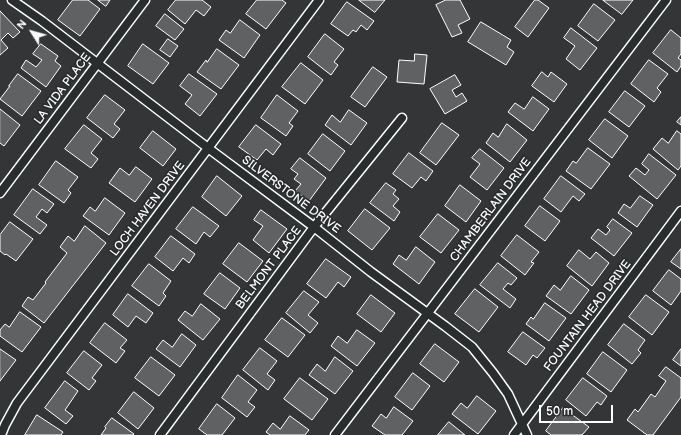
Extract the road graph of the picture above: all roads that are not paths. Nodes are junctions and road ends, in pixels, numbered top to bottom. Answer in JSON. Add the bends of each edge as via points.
{"nodes":[{"id":1,"x":12,"y":0,"type":"edge"},
{"id":2,"x":145,"y":0,"type":"edge"},
{"id":3,"x":319,"y":0,"type":"edge"},
{"id":4,"x":666,"y":0,"type":"edge"},
{"id":5,"x":97,"y":64,"type":"junction"},
{"id":6,"x":402,"y":118,"type":"dead end"},
{"id":7,"x":208,"y":148,"type":"junction"},
{"id":8,"x":0,"y":193,"type":"edge"},
{"id":9,"x":681,"y":211,"type":"edge"},
{"id":10,"x":314,"y":227,"type":"junction"},
{"id":11,"x":427,"y":313,"type":"junction"},
{"id":12,"x":522,"y":424,"type":"junction"},
{"id":13,"x":1,"y":435,"type":"edge"},
{"id":14,"x":160,"y":435,"type":"edge"},
{"id":15,"x":335,"y":435,"type":"edge"},
{"id":16,"x":514,"y":435,"type":"edge"},
{"id":17,"x":527,"y":435,"type":"edge"}],
"edges":[{"from":1,"to":5,"type":"street","name":"SILVERSTONE DRIVE"},
{"from":2,"to":5,"type":"street","name":"LA VIDA PLACE"},
{"from":3,"to":7,"type":"street","name":"LOCH HAVEN DRIVE"},
{"from":4,"to":11,"type":"street","name":"CHAMBERLAIN DRIVE"},
{"from":5,"to":7,"type":"street","name":"SILVERSTONE DRIVE"},
{"from":5,"to":8,"type":"street","name":"LA VIDA PLACE"},
{"from":6,"to":10,"type":"street","name":"BELMONT PLACE"},
{"from":7,"to":10,"type":"street","name":"SILVERSTONE DRIVE"},
{"from":7,"to":13,"type":"street","name":"LOCH HAVEN DRIVE","via":[[17,403]]},
{"from":9,"to":12,"type":"street","name":"FOUNTAIN HEAD DRIVE"},
{"from":10,"to":11,"type":"street","name":"SILVERSTONE DRIVE"},
{"from":10,"to":14,"type":"street","name":"BELMONT PLACE"},
{"from":11,"to":12,"type":"street","name":"SILVERSTONE DRIVE","via":[[472,347],[508,394]]},
{"from":11,"to":15,"type":"street","name":"CHAMBERLAIN DRIVE"},
{"from":12,"to":16,"type":"street","name":"FOUNTAIN HEAD DRIVE"},
{"from":12,"to":17,"type":"street","name":"SILVERSTONE DRIVE"}]}
